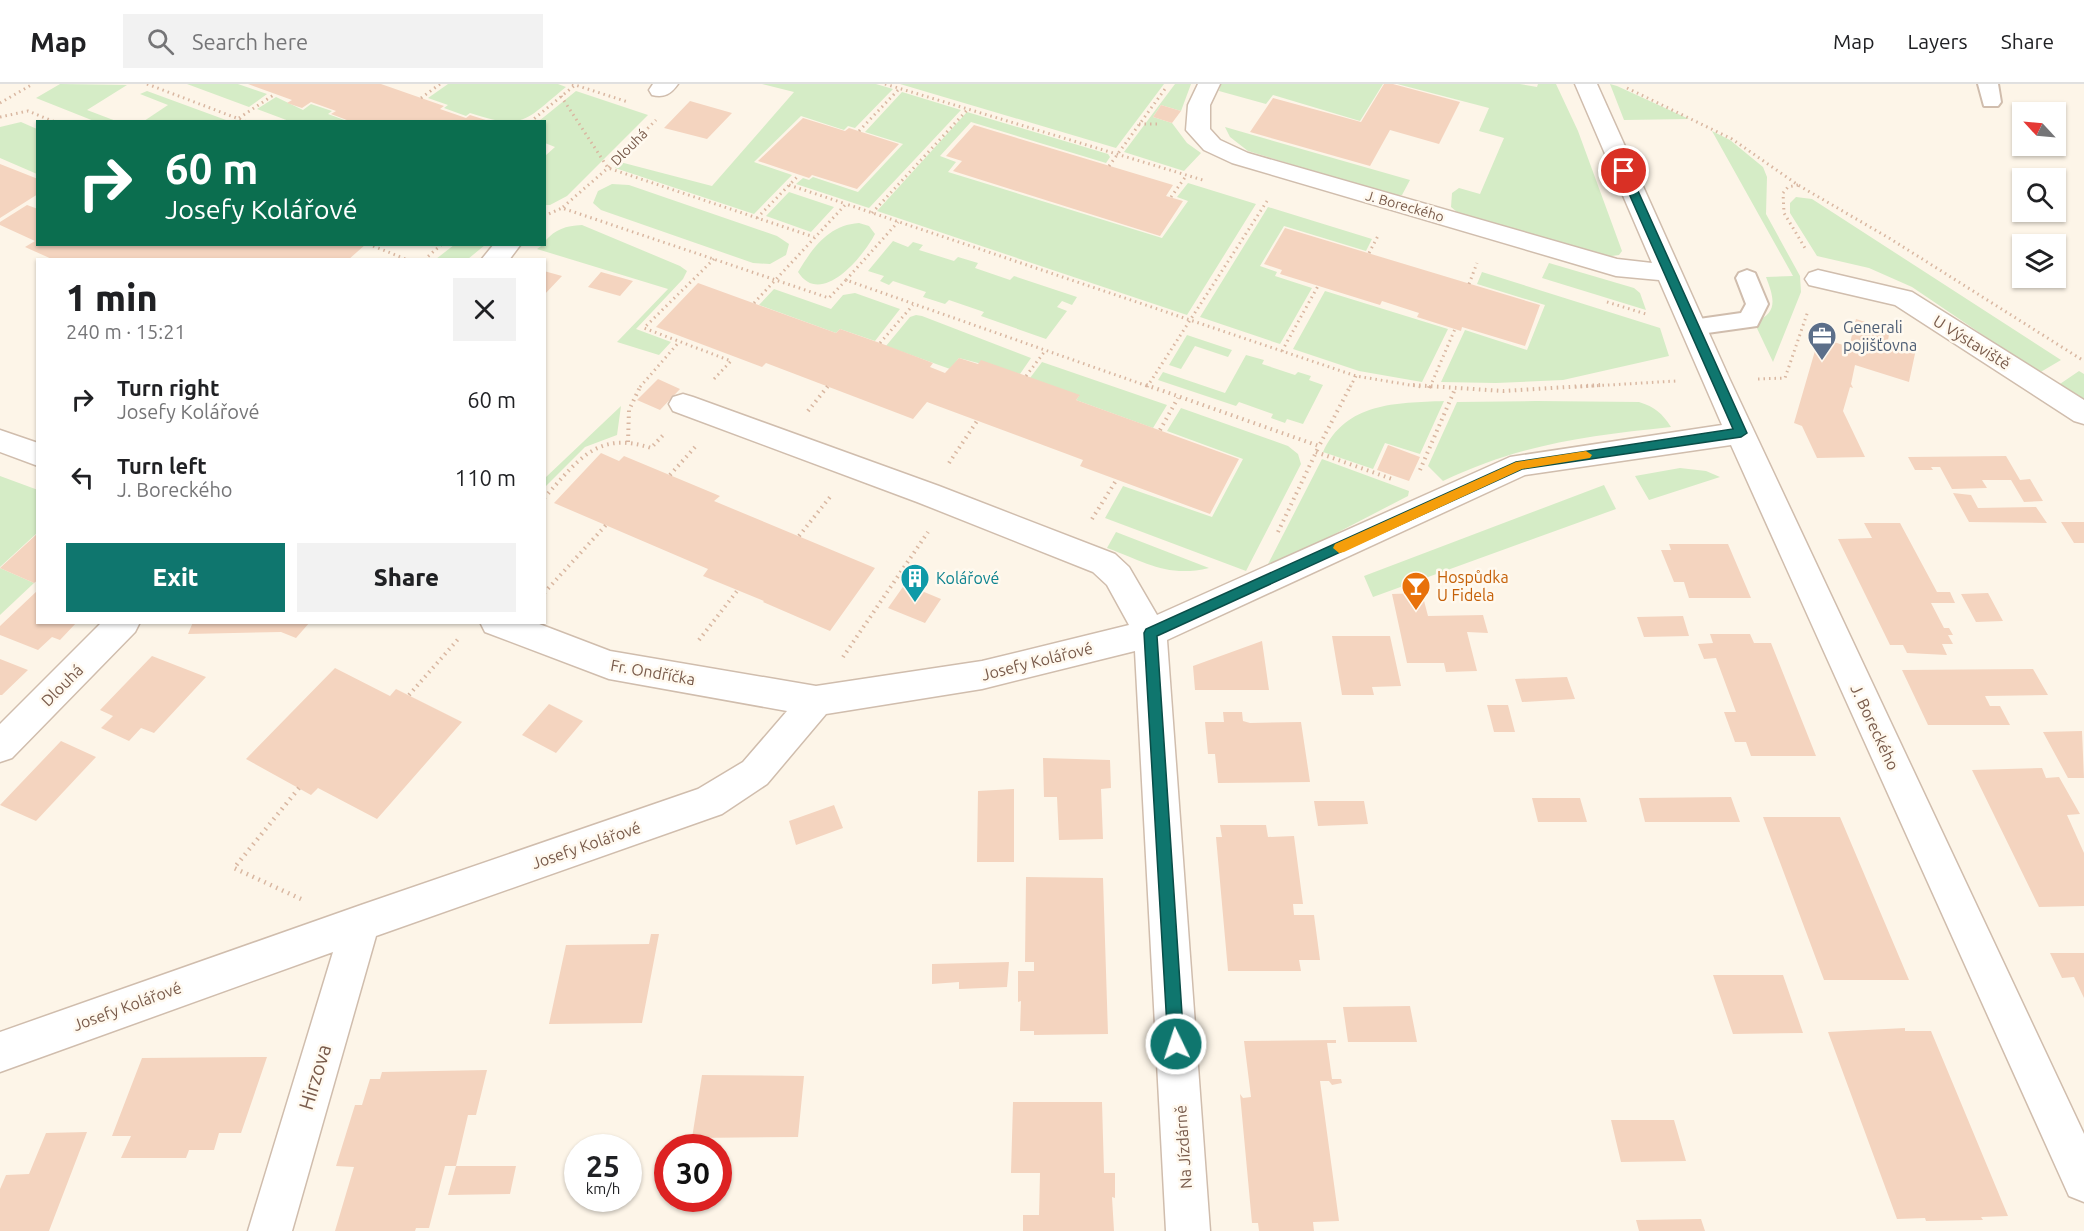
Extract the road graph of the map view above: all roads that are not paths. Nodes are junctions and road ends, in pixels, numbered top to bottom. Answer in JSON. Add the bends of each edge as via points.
{"nodes":[{"id":1,"x":1209,"y":84,"type":"edge"},
{"id":2,"x":1586,"y":84,"type":"edge"},
{"id":3,"x":507,"y":246,"type":"edge"},
{"id":4,"x":496,"y":258,"type":"edge"},
{"id":5,"x":1668,"y":272,"type":"junction"},
{"id":6,"x":1747,"y":278,"type":"dead end"},
{"id":7,"x":1818,"y":279,"type":"road end"},
{"id":8,"x":1693,"y":327,"type":"junction"},
{"id":9,"x":683,"y":404,"type":"dead end"},
{"id":10,"x":2084,"y":414,"type":"edge"},
{"id":11,"x":1741,"y":433,"type":"junction"},
{"id":12,"x":0,"y":441,"type":"edge"},
{"id":13,"x":36,"y":454,"type":"edge"},
{"id":14,"x":122,"y":624,"type":"edge"},
{"id":15,"x":481,"y":627,"type":"edge"},
{"id":16,"x":1150,"y":633,"type":"junction"},
{"id":17,"x":816,"y":701,"type":"junction"},
{"id":18,"x":0,"y":747,"type":"edge"},
{"id":19,"x":361,"y":923,"type":"junction"},
{"id":20,"x":0,"y":1052,"type":"edge"},
{"id":21,"x":2084,"y":1181,"type":"edge"},
{"id":22,"x":270,"y":1231,"type":"edge"},
{"id":23,"x":1188,"y":1231,"type":"edge"}],
"edges":[{"from":1,"to":5,"type":"street","name":"J. Boreckého","via":[[1199,105],[1198,130],[1212,145],[1240,158],[1616,267]]},
{"from":2,"to":5,"type":"street","name":"J. Boreckého"},
{"from":3,"to":4,"type":"street"},
{"from":5,"to":8,"type":"street","name":"J. Boreckého"},
{"from":6,"to":8,"type":"lane","via":[[1757,304],[1749,320]]},
{"from":7,"to":10,"type":"street","name":"U Výstaviště","via":[[1904,298]]},
{"from":8,"to":11,"type":"street","name":"J. Boreckého"},
{"from":9,"to":16,"type":"street","via":[[1104,563],[1118,576]]},
{"from":11,"to":16,"type":"street","name":"Josefy Kolářové","via":[[1520,465],[1422,496],[1250,589]]},
{"from":11,"to":21,"type":"street","name":"J. Boreckého"},
{"from":12,"to":13,"type":"street"},
{"from":14,"to":18,"type":"street","name":"Dlouhá"},
{"from":15,"to":17,"type":"street","name":"Fr. Ondříčka","via":[[609,665]]},
{"from":16,"to":17,"type":"street","name":"Josefy Kolářové","via":[[982,675]]},
{"from":16,"to":23,"type":"street","name":"Na Jízdárně"},
{"from":17,"to":19,"type":"street","name":"Josefy Kolářové","via":[[755,773],[710,802]]},
{"from":19,"to":20,"type":"street","name":"Josefy Kolářové"},
{"from":19,"to":22,"type":"street","name":"Hirzova"}]}
